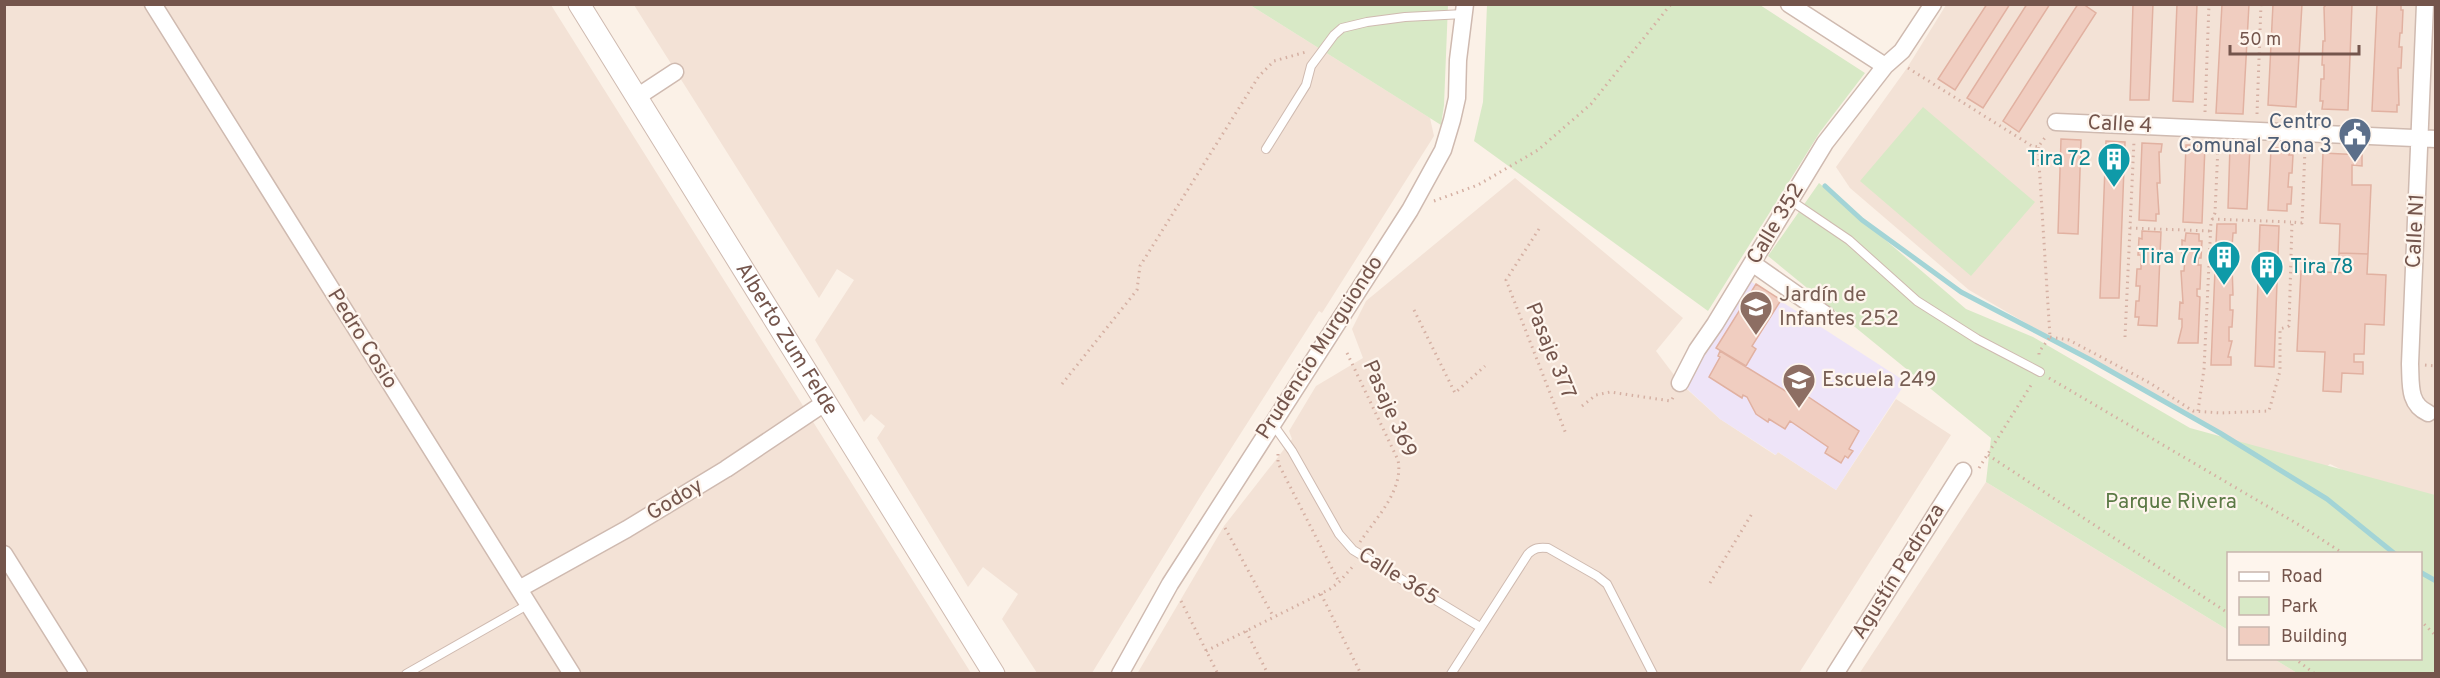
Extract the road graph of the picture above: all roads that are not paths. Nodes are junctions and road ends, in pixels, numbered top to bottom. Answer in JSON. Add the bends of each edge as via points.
{"nodes":[{"id":1,"x":153,"y":4,"type":"edge"},
{"id":2,"x":579,"y":4,"type":"edge"},
{"id":3,"x":1789,"y":4,"type":"edge"},
{"id":4,"x":1933,"y":4,"type":"edge"},
{"id":5,"x":2425,"y":4,"type":"edge"},
{"id":6,"x":1465,"y":9,"type":"edge"},
{"id":7,"x":1885,"y":66,"type":"junction"},
{"id":8,"x":675,"y":72,"type":"dead end"},
{"id":9,"x":637,"y":97,"type":"junction"},
{"id":10,"x":2056,"y":122,"type":"road end"},
{"id":11,"x":2428,"y":139,"type":"edge"},
{"id":12,"x":1266,"y":149,"type":"dead end"},
{"id":13,"x":1790,"y":200,"type":"junction"},
{"id":14,"x":1752,"y":263,"type":"junction"},
{"id":15,"x":1826,"y":315,"type":"dead end"},
{"id":16,"x":2040,"y":372,"type":"road end"},
{"id":17,"x":1680,"y":382,"type":"road end"},
{"id":18,"x":826,"y":402,"type":"junction"},
{"id":19,"x":2428,"y":413,"type":"dead end"},
{"id":20,"x":1272,"y":422,"type":"junction"},
{"id":21,"x":1963,"y":471,"type":"road end"},
{"id":22,"x":4,"y":554,"type":"edge"},
{"id":23,"x":519,"y":589,"type":"junction"},
{"id":24,"x":529,"y":604,"type":"junction"},
{"id":25,"x":1480,"y":627,"type":"junction"},
{"id":26,"x":79,"y":674,"type":"edge"},
{"id":27,"x":406,"y":674,"type":"edge"},
{"id":28,"x":572,"y":674,"type":"edge"},
{"id":29,"x":994,"y":674,"type":"edge"},
{"id":30,"x":1120,"y":674,"type":"edge"},
{"id":31,"x":1451,"y":674,"type":"edge"},
{"id":32,"x":1653,"y":674,"type":"edge"},
{"id":33,"x":1835,"y":674,"type":"edge"}],
"edges":[{"from":1,"to":23,"type":"street","name":"Pedro Cosio"},
{"from":2,"to":9,"type":"street","name":"Alberto Zum Felde"},
{"from":3,"to":7,"type":"street"},
{"from":4,"to":7,"type":"street","name":"Calle 352","via":[[1896,59]]},
{"from":5,"to":11,"type":"street","name":"Calle N1"},
{"from":6,"to":12,"type":"lane","via":[[1350,26],[1334,34],[1311,66],[1303,92]]},
{"from":6,"to":20,"type":"street","name":"Prudencio Murguiondo","via":[[1457,98],[1443,150],[1410,210]]},
{"from":7,"to":13,"type":"street","name":"Calle 352","via":[[1825,143]]},
{"from":8,"to":9,"type":"street"},
{"from":9,"to":18,"type":"street","name":"Alberto Zum Felde"},
{"from":10,"to":11,"type":"street","name":"Calle 4"},
{"from":11,"to":19,"type":"street","name":"Calle N1","via":[[2410,364],[2411,397]]},
{"from":13,"to":14,"type":"street","name":"Calle 352"},
{"from":13,"to":16,"type":"lane","via":[[1849,240],[1917,301]]},
{"from":14,"to":15,"type":"street"},
{"from":14,"to":17,"type":"street","name":"Calle 352"},
{"from":18,"to":23,"type":"street","name":"Godoy","via":[[726,469]]},
{"from":18,"to":29,"type":"street","name":"Alberto Zum Felde"},
{"from":20,"to":25,"type":"lane","name":"Calle 365","via":[[1339,534],[1357,553]]},
{"from":20,"to":30,"type":"street","name":"Prudencio Murguiondo","via":[[1170,584]]},
{"from":21,"to":33,"type":"street","name":"Agustín Pedroza"},
{"from":22,"to":26,"type":"street"},
{"from":23,"to":24,"type":"street","name":"Pedro Cosio"},
{"from":24,"to":27,"type":"lane"},
{"from":24,"to":28,"type":"street","name":"Pedro Cosio"},
{"from":25,"to":31,"type":"lane"},
{"from":25,"to":32,"type":"lane","via":[[1528,554],[1535,548],[1548,548],[1607,584]]}]}
